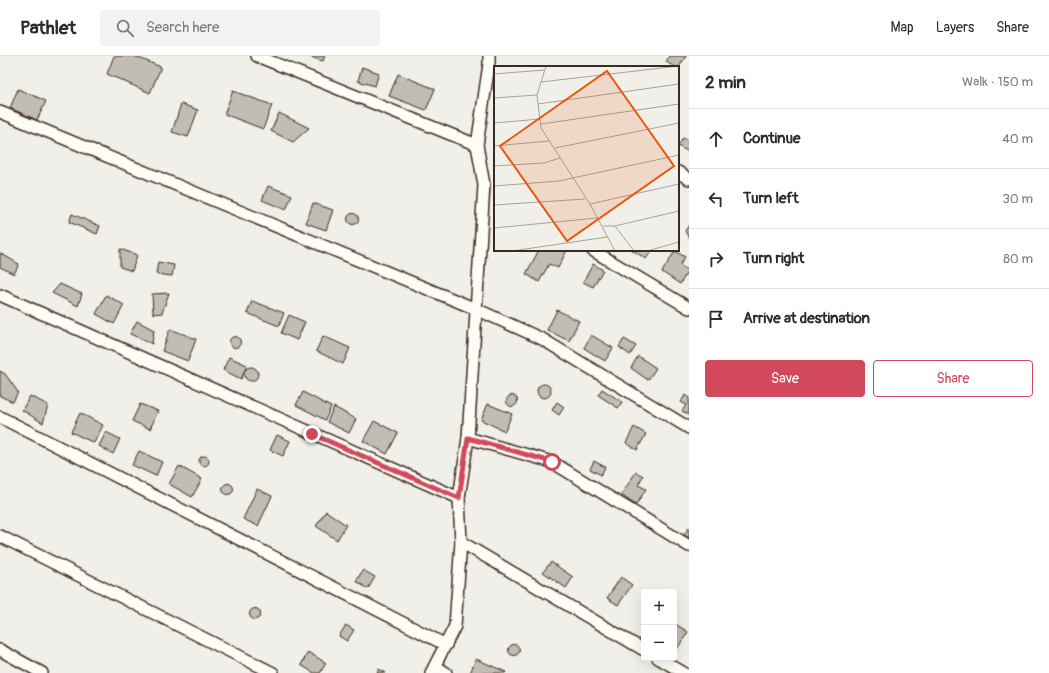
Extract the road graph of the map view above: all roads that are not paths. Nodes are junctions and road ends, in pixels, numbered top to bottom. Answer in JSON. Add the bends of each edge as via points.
{"nodes":[{"id":1,"x":257,"y":56,"type":"edge"},
{"id":2,"x":491,"y":62,"type":"edge"},
{"id":3,"x":0,"y":112,"type":"edge"},
{"id":4,"x":477,"y":146,"type":"junction"},
{"id":5,"x":679,"y":173,"type":"edge"},
{"id":6,"x":689,"y":178,"type":"edge"},
{"id":7,"x":484,"y":185,"type":"junction"},
{"id":8,"x":494,"y":191,"type":"edge"},
{"id":9,"x":594,"y":251,"type":"edge"},
{"id":10,"x":0,"y":295,"type":"edge"},
{"id":11,"x":689,"y":308,"type":"edge"},
{"id":12,"x":476,"y":309,"type":"junction"},
{"id":13,"x":0,"y":417,"type":"edge"},
{"id":14,"x":689,"y":428,"type":"edge"},
{"id":15,"x":468,"y":438,"type":"junction"},
{"id":16,"x":459,"y":498,"type":"junction"},
{"id":17,"x":0,"y":536,"type":"edge"},
{"id":18,"x":461,"y":542,"type":"junction"},
{"id":19,"x":689,"y":546,"type":"edge"},
{"id":20,"x":446,"y":645,"type":"junction"},
{"id":21,"x":641,"y":648,"type":"edge"},
{"id":22,"x":0,"y":650,"type":"edge"},
{"id":23,"x":663,"y":661,"type":"edge"},
{"id":24,"x":433,"y":670,"type":"edge"},
{"id":25,"x":42,"y":673,"type":"edge"},
{"id":26,"x":273,"y":673,"type":"edge"},
{"id":27,"x":446,"y":673,"type":"edge"},
{"id":28,"x":684,"y":673,"type":"edge"}],
"edges":[{"from":1,"to":4,"type":"street"},
{"from":2,"to":4,"type":"street"},
{"from":3,"to":12,"type":"street"},
{"from":4,"to":7,"type":"street"},
{"from":5,"to":6,"type":"street"},
{"from":7,"to":8,"type":"street"},
{"from":7,"to":12,"type":"street"},
{"from":9,"to":11,"type":"street"},
{"from":10,"to":16,"type":"street"},
{"from":12,"to":14,"type":"street","via":[[542,339]]},
{"from":12,"to":15,"type":"street"},
{"from":13,"to":20,"type":"street"},
{"from":15,"to":16,"type":"street"},
{"from":15,"to":19,"type":"street","via":[[552,462]]},
{"from":16,"to":18,"type":"street"},
{"from":17,"to":26,"type":"street"},
{"from":18,"to":20,"type":"street","via":[[455,626]]},
{"from":18,"to":21,"type":"street"},
{"from":20,"to":24,"type":"street"},
{"from":22,"to":25,"type":"street"},
{"from":23,"to":28,"type":"street"},
{"from":24,"to":27,"type":"street"}]}
